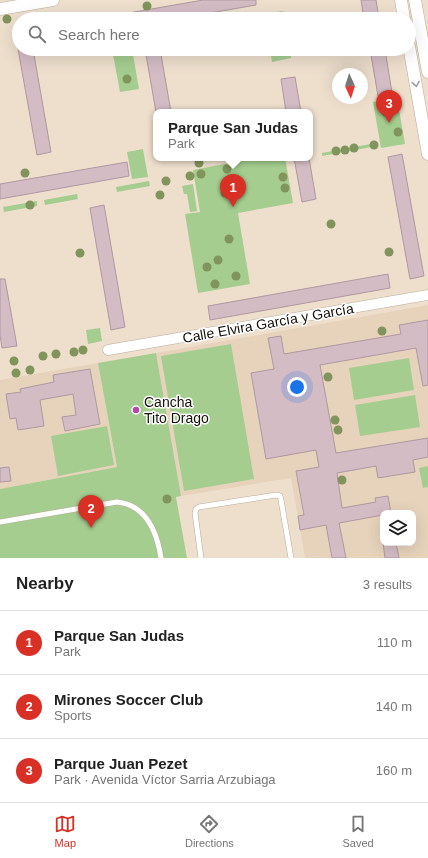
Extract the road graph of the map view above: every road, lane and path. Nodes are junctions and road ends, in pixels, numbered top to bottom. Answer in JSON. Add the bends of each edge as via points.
{"nodes":[{"id":1,"x":53,"y":0,"type":"edge"},
{"id":2,"x":401,"y":0,"type":"edge"},
{"id":3,"x":415,"y":0,"type":"edge"},
{"id":4,"x":0,"y":9,"type":"edge"},
{"id":5,"x":403,"y":12,"type":"edge"},
{"id":6,"x":411,"y":56,"type":"edge"},
{"id":7,"x":428,"y":72,"type":"edge"},
{"id":8,"x":428,"y":154,"type":"edge"},
{"id":9,"x":428,"y":295,"type":"edge"},
{"id":10,"x":108,"y":350,"type":"dead end"},
{"id":11,"x":0,"y":522,"type":"edge"},
{"id":12,"x":161,"y":558,"type":"edge"},
{"id":13,"x":201,"y":558,"type":"edge"},
{"id":14,"x":290,"y":558,"type":"edge"}],
"edges":[{"from":1,"to":4,"type":"street"},
{"from":2,"to":5,"type":"street"},
{"from":3,"to":7,"type":"street"},
{"from":6,"to":8,"type":"street","one_way":true},
{"from":9,"to":10,"type":"street","name":"Calle Elvira García y García"},
{"from":11,"to":12,"type":"lane","via":[[117,502],[127,503],[136,507],[150,522]]},
{"from":13,"to":14,"type":"lane","via":[[196,509],[276,495],[282,500]]}]}
